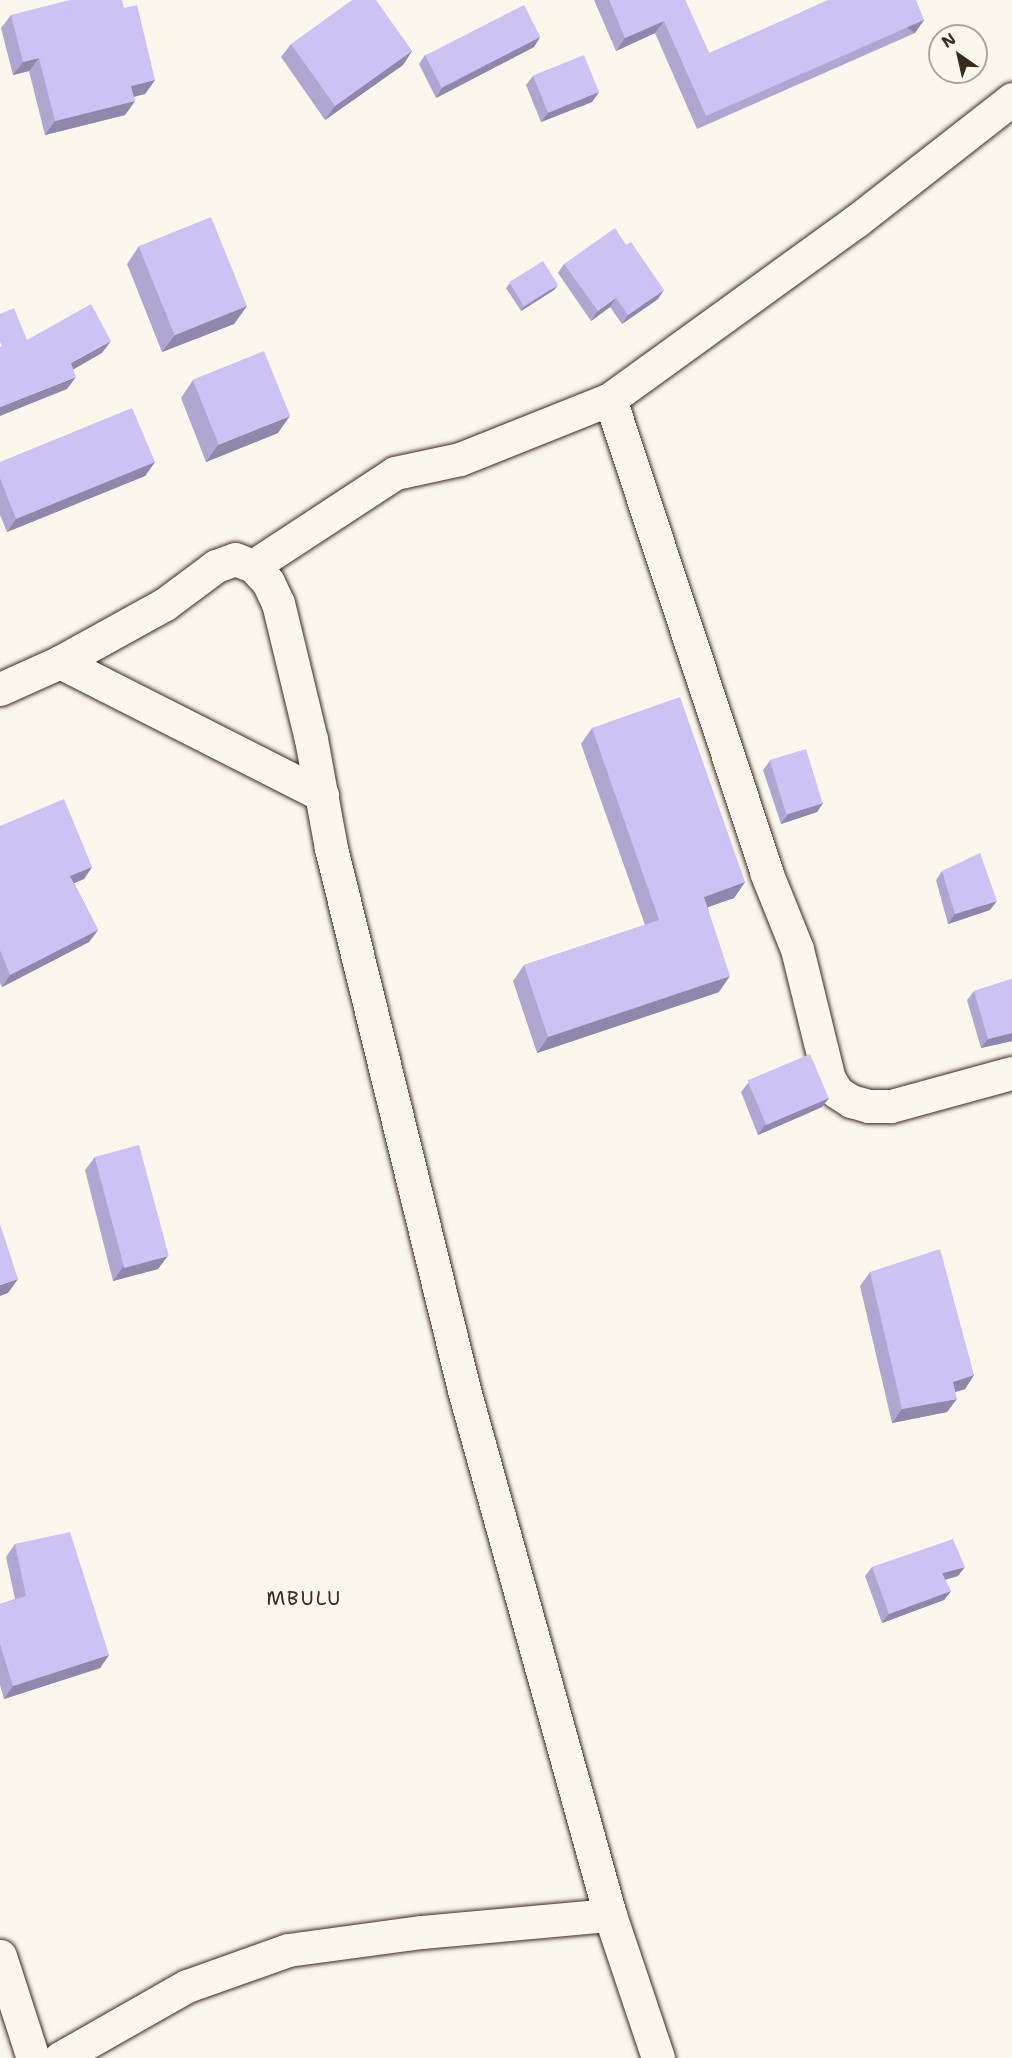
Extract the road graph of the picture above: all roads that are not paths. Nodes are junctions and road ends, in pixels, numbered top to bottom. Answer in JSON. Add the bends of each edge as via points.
{"nodes":[{"id":1,"x":1012,"y":99,"type":"edge"},
{"id":2,"x":610,"y":399,"type":"junction"},
{"id":3,"x":253,"y":566,"type":"junction"},
{"id":4,"x":60,"y":662,"type":"junction"},
{"id":5,"x":0,"y":689,"type":"edge"},
{"id":6,"x":322,"y":795,"type":"junction"},
{"id":7,"x":1012,"y":1073,"type":"edge"},
{"id":8,"x":610,"y":1915,"type":"junction"},
{"id":9,"x":0,"y":1956,"type":"edge"},
{"id":10,"x":33,"y":2058,"type":"edge"},
{"id":11,"x":60,"y":2058,"type":"edge"},
{"id":12,"x":658,"y":2058,"type":"edge"}],
"edges":[{"from":1,"to":2,"type":"street","via":[[846,228]]},
{"from":2,"to":3,"type":"street","via":[[460,459],[395,473]]},
{"from":2,"to":7,"type":"street","via":[[766,872],[797,949],[822,1059],[833,1086],[851,1101],[891,1106]]},
{"from":3,"to":4,"type":"street","via":[[235,559],[216,566],[165,604]]},
{"from":3,"to":6,"type":"street","via":[[268,582],[278,603]]},
{"from":4,"to":5,"type":"street"},
{"from":4,"to":6,"type":"street"},
{"from":6,"to":8,"type":"street","via":[[362,978],[464,1390]]},
{"from":8,"to":11,"type":"street","via":[[422,1932],[288,1950],[187,1986]]},
{"from":8,"to":12,"type":"street"},
{"from":9,"to":10,"type":"street"}]}
